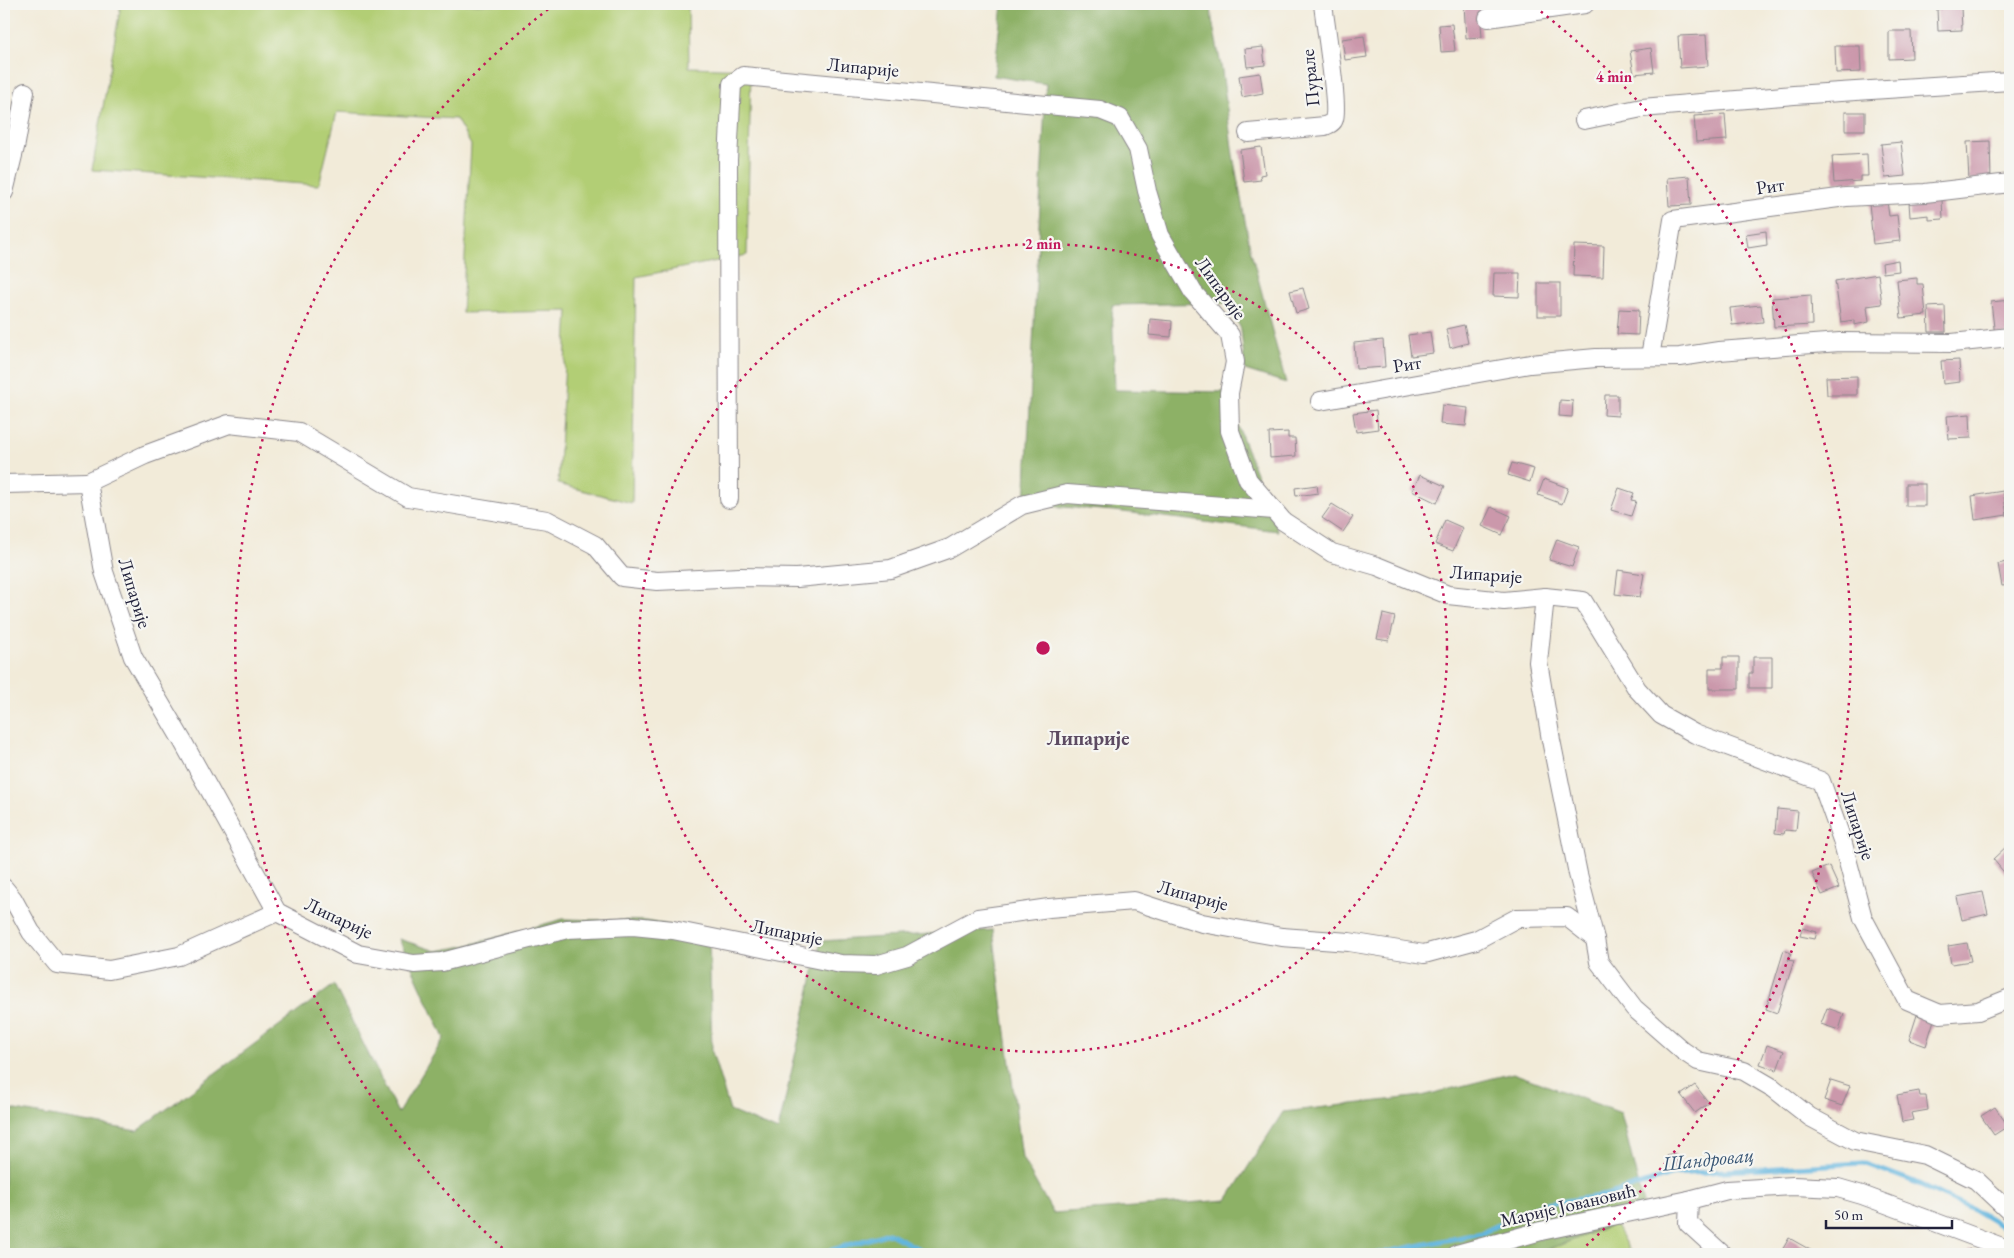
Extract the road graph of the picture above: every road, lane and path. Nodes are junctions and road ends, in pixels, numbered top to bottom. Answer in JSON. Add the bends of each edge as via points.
{"nodes":[{"id":1,"x":1323,"y":4,"type":"edge"},
{"id":2,"x":1584,"y":4,"type":"edge"},
{"id":3,"x":1488,"y":18,"type":"dead end"},
{"id":4,"x":2010,"y":81,"type":"edge"},
{"id":5,"x":26,"y":92,"type":"dead end"},
{"id":6,"x":1584,"y":120,"type":"dead end"},
{"id":7,"x":1248,"y":133,"type":"dead end"},
{"id":8,"x":2010,"y":182,"type":"edge"},
{"id":9,"x":4,"y":192,"type":"edge"},
{"id":10,"x":2010,"y":338,"type":"edge"},
{"id":11,"x":1650,"y":357,"type":"junction"},
{"id":12,"x":1320,"y":401,"type":"dead end"},
{"id":13,"x":88,"y":482,"type":"junction"},
{"id":14,"x":4,"y":484,"type":"edge"},
{"id":15,"x":729,"y":499,"type":"dead end"},
{"id":16,"x":1274,"y":510,"type":"junction"},
{"id":17,"x":1545,"y":597,"type":"junction"},
{"id":18,"x":4,"y":888,"type":"edge"},
{"id":19,"x":277,"y":912,"type":"junction"},
{"id":20,"x":1595,"y":939,"type":"junction"},
{"id":21,"x":2010,"y":998,"type":"edge"},
{"id":22,"x":1689,"y":1200,"type":"junction"},
{"id":23,"x":2010,"y":1212,"type":"edge"},
{"id":24,"x":2010,"y":1250,"type":"edge"},
{"id":25,"x":1457,"y":1254,"type":"edge"},
{"id":26,"x":1722,"y":1254,"type":"edge"}],
"edges":[{"from":1,"to":7,"type":"street","name":"Пурале","via":[[1335,118],[1325,126]]},
{"from":2,"to":3,"type":"street"},
{"from":4,"to":6,"type":"street","via":[[1651,108]]},
{"from":5,"to":9,"type":"street"},
{"from":8,"to":11,"type":"street","name":"Рит","via":[[1924,194],[1846,197],[1673,220]]},
{"from":10,"to":11,"type":"street","name":"Рит","via":[[1952,343],[1840,342]]},
{"from":11,"to":12,"type":"street","name":"Рит","via":[[1530,364]]},
{"from":13,"to":14,"type":"street"},
{"from":13,"to":16,"type":"street","via":[[145,455],[229,424],[299,432],[408,498],[548,520],[595,545],[622,577],[657,581],[796,578],[891,569],[950,548],[1022,505],[1066,494]]},
{"from":13,"to":19,"type":"street","name":"Липарије","via":[[104,572],[133,657]]},
{"from":15,"to":16,"type":"street","name":"Липарије","via":[[728,160],[732,84],[743,76],[1100,110],[1120,118],[1138,149],[1160,235],[1193,292],[1230,334],[1235,362],[1228,392],[1230,431],[1248,480]]},
{"from":16,"to":17,"type":"street","name":"Липарије","via":[[1283,521],[1332,553],[1377,566],[1448,595],[1504,601]]},
{"from":17,"to":20,"type":"street","via":[[1538,662],[1550,740]]},
{"from":17,"to":21,"type":"street","name":"Липарије","via":[[1583,601],[1637,689],[1660,715],[1696,734],[1821,781],[1842,840],[1862,918],[1907,1000],[1940,1014],[1978,1011]]},
{"from":18,"to":19,"type":"street","name":"Липарије","via":[[31,932],[57,964],[109,970],[179,956]]},
{"from":19,"to":20,"type":"street","name":"Липарије","via":[[358,954],[414,964],[442,962],[567,929],[633,926],[673,930],[841,964],[876,965],[907,956],[978,918],[1134,901],[1211,924],[1282,937],[1349,942],[1424,954],[1476,940],[1517,918],[1567,917]]},
{"from":20,"to":23,"type":"street","via":[[1599,962],[1634,1008],[1698,1061],[1744,1071],[1773,1088],[1810,1117],[1855,1141],[1925,1155],[1976,1180]]},
{"from":22,"to":24,"type":"street","name":"Марије Јовановић","via":[[1727,1190],[1793,1186],[1838,1188]]},
{"from":22,"to":25,"type":"street","name":"Марије Јовановић","via":[[1533,1233]]},
{"from":22,"to":26,"type":"street","via":[[1688,1223]]}]}
